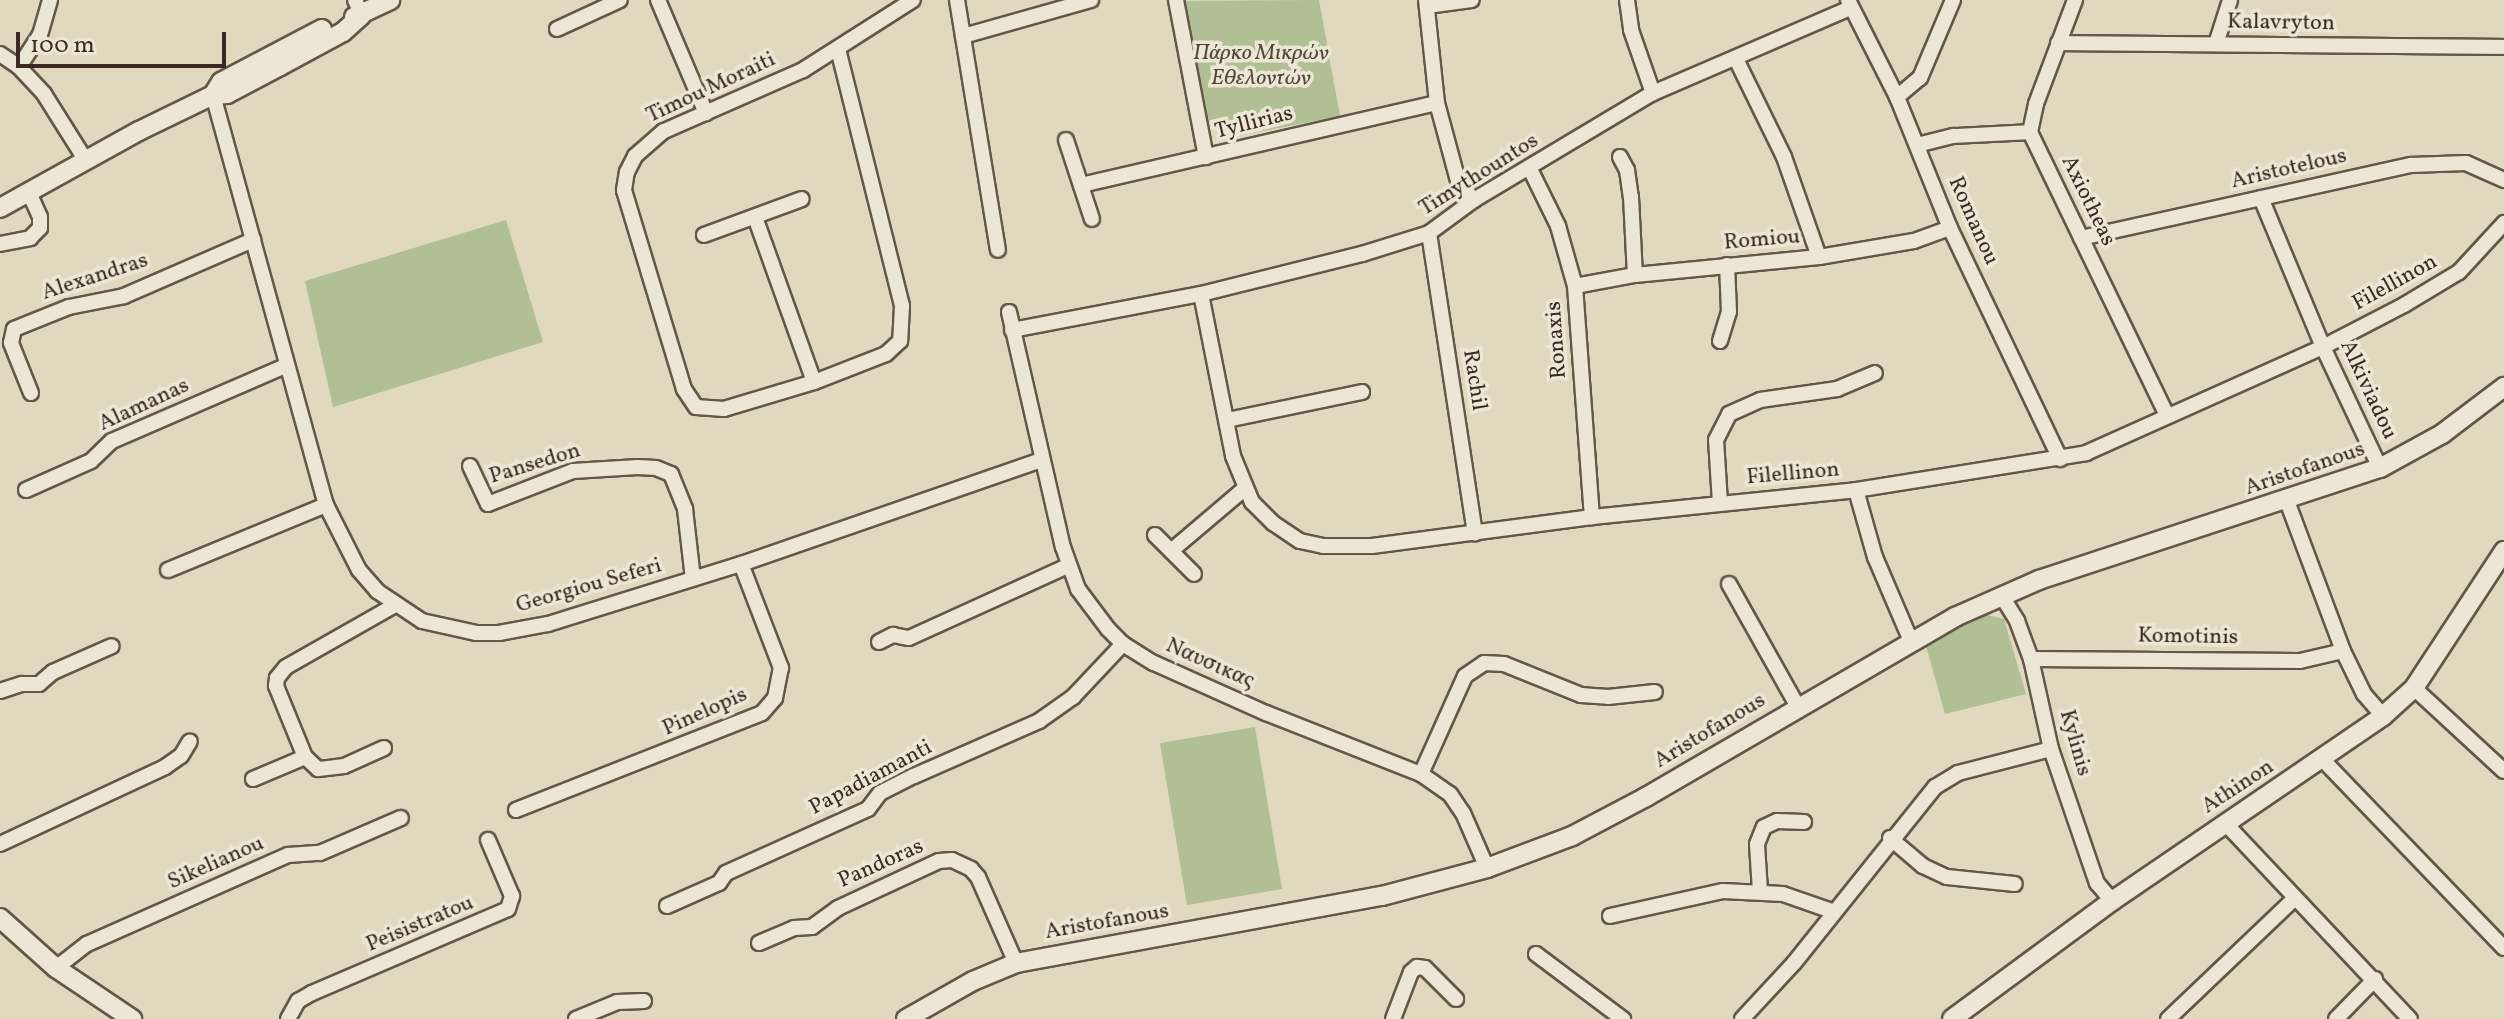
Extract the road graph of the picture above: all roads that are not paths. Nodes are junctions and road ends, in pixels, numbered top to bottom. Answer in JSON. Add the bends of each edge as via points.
{"nodes":[{"id":1,"x":50,"y":0,"type":"edge"},
{"id":2,"x":390,"y":0,"type":"edge"},
{"id":3,"x":620,"y":0,"type":"edge"},
{"id":4,"x":658,"y":0,"type":"edge"},
{"id":5,"x":913,"y":0,"type":"edge"},
{"id":6,"x":957,"y":0,"type":"edge"},
{"id":7,"x":1091,"y":0,"type":"edge"},
{"id":8,"x":1176,"y":0,"type":"edge"},
{"id":9,"x":1472,"y":0,"type":"edge"},
{"id":10,"x":1627,"y":0,"type":"edge"},
{"id":11,"x":1953,"y":0,"type":"edge"},
{"id":12,"x":2075,"y":0,"type":"edge"},
{"id":13,"x":2230,"y":0,"type":"edge"},
{"id":14,"x":1426,"y":3,"type":"edge"},
{"id":15,"x":1849,"y":4,"type":"edge"},
{"id":16,"x":359,"y":7,"type":"edge"},
{"id":17,"x":557,"y":29,"type":"dead end"},
{"id":18,"x":963,"y":36,"type":"junction"},
{"id":19,"x":2058,"y":43,"type":"junction"},
{"id":20,"x":2216,"y":44,"type":"junction"},
{"id":21,"x":2504,"y":47,"type":"edge"},
{"id":22,"x":838,"y":49,"type":"junction"},
{"id":23,"x":0,"y":54,"type":"edge"},
{"id":24,"x":1736,"y":59,"type":"junction"},
{"id":25,"x":19,"y":67,"type":"junction"},
{"id":26,"x":1653,"y":93,"type":"junction"},
{"id":27,"x":213,"y":95,"type":"junction"},
{"id":28,"x":1897,"y":97,"type":"junction"},
{"id":29,"x":1437,"y":103,"type":"junction"},
{"id":30,"x":706,"y":113,"type":"junction"},
{"id":31,"x":2030,"y":132,"type":"junction"},
{"id":32,"x":1066,"y":140,"type":"dead end"},
{"id":33,"x":1917,"y":145,"type":"junction"},
{"id":34,"x":1206,"y":157,"type":"junction"},
{"id":35,"x":1620,"y":157,"type":"dead end"},
{"id":36,"x":85,"y":159,"type":"junction"},
{"id":37,"x":1530,"y":169,"type":"junction"},
{"id":38,"x":2504,"y":180,"type":"edge"},
{"id":39,"x":1081,"y":185,"type":"junction"},
{"id":40,"x":29,"y":192,"type":"junction"},
{"id":41,"x":2261,"y":198,"type":"junction"},
{"id":42,"x":802,"y":199,"type":"dead end"},
{"id":43,"x":1474,"y":200,"type":"junction"},
{"id":44,"x":0,"y":208,"type":"edge"},
{"id":45,"x":755,"y":217,"type":"junction"},
{"id":46,"x":1092,"y":219,"type":"dead end"},
{"id":47,"x":2504,"y":223,"type":"edge"},
{"id":48,"x":1950,"y":228,"type":"junction"},
{"id":49,"x":1429,"y":233,"type":"junction"},
{"id":50,"x":704,"y":235,"type":"dead end"},
{"id":51,"x":2081,"y":238,"type":"junction"},
{"id":52,"x":253,"y":240,"type":"junction"},
{"id":53,"x":0,"y":244,"type":"edge"},
{"id":54,"x":998,"y":250,"type":"dead end"},
{"id":55,"x":1819,"y":257,"type":"junction"},
{"id":56,"x":1727,"y":265,"type":"junction"},
{"id":57,"x":1635,"y":275,"type":"junction"},
{"id":58,"x":1575,"y":286,"type":"junction"},
{"id":59,"x":1201,"y":294,"type":"junction"},
{"id":60,"x":1009,"y":312,"type":"dead end"},
{"id":61,"x":1012,"y":330,"type":"junction"},
{"id":62,"x":1720,"y":341,"type":"dead end"},
{"id":63,"x":2323,"y":347,"type":"junction"},
{"id":64,"x":285,"y":366,"type":"junction"},
{"id":65,"x":1875,"y":373,"type":"dead end"},
{"id":66,"x":814,"y":382,"type":"junction"},
{"id":67,"x":2504,"y":387,"type":"edge"},
{"id":68,"x":1362,"y":392,"type":"dead end"},
{"id":69,"x":31,"y":393,"type":"dead end"},
{"id":70,"x":2167,"y":416,"type":"junction"},
{"id":71,"x":1227,"y":420,"type":"junction"},
{"id":72,"x":2060,"y":459,"type":"junction"},
{"id":73,"x":1041,"y":460,"type":"junction"},
{"id":74,"x":470,"y":466,"type":"dead end"},
{"id":75,"x":2380,"y":468,"type":"junction"},
{"id":76,"x":1244,"y":489,"type":"junction"},
{"id":77,"x":26,"y":490,"type":"dead end"},
{"id":78,"x":1856,"y":490,"type":"junction"},
{"id":79,"x":2287,"y":501,"type":"junction"},
{"id":80,"x":1720,"y":503,"type":"junction"},
{"id":81,"x":326,"y":505,"type":"junction"},
{"id":82,"x":1592,"y":517,"type":"junction"},
{"id":83,"x":1475,"y":533,"type":"junction"},
{"id":84,"x":1155,"y":535,"type":"dead end"},
{"id":85,"x":1171,"y":551,"type":"junction"},
{"id":86,"x":2504,"y":551,"type":"edge"},
{"id":87,"x":741,"y":564,"type":"junction"},
{"id":88,"x":1068,"y":566,"type":"junction"},
{"id":89,"x":168,"y":570,"type":"dead end"},
{"id":90,"x":1194,"y":574,"type":"dead end"},
{"id":91,"x":693,"y":579,"type":"junction"},
{"id":92,"x":1729,"y":584,"type":"dead end"},
{"id":93,"x":2001,"y":595,"type":"junction"},
{"id":94,"x":395,"y":605,"type":"junction"},
{"id":95,"x":1911,"y":641,"type":"junction"},
{"id":96,"x":879,"y":642,"type":"dead end"},
{"id":97,"x":1123,"y":644,"type":"junction"},
{"id":98,"x":112,"y":646,"type":"dead end"},
{"id":99,"x":2343,"y":651,"type":"junction"},
{"id":100,"x":2031,"y":659,"type":"junction"},
{"id":101,"x":2414,"y":688,"type":"junction"},
{"id":102,"x":0,"y":691,"type":"edge"},
{"id":103,"x":1655,"y":692,"type":"dead end"},
{"id":104,"x":1798,"y":707,"type":"junction"},
{"id":105,"x":2383,"y":716,"type":"junction"},
{"id":106,"x":190,"y":741,"type":"dead end"},
{"id":107,"x":384,"y":748,"type":"dead end"},
{"id":108,"x":2051,"y":749,"type":"junction"},
{"id":109,"x":305,"y":757,"type":"junction"},
{"id":110,"x":2323,"y":760,"type":"junction"},
{"id":111,"x":2504,"y":771,"type":"edge"},
{"id":112,"x":1421,"y":774,"type":"junction"},
{"id":113,"x":253,"y":779,"type":"dead end"},
{"id":114,"x":516,"y":810,"type":"dead end"},
{"id":115,"x":401,"y":818,"type":"dead end"},
{"id":116,"x":1804,"y":822,"type":"dead end"},
{"id":117,"x":2226,"y":824,"type":"junction"},
{"id":118,"x":1890,"y":838,"type":"junction"},
{"id":119,"x":488,"y":840,"type":"dead end"},
{"id":120,"x":0,"y":844,"type":"edge"},
{"id":121,"x":1487,"y":868,"type":"junction"},
{"id":122,"x":2015,"y":884,"type":"dead end"},
{"id":123,"x":1760,"y":891,"type":"junction"},
{"id":124,"x":2294,"y":899,"type":"junction"},
{"id":125,"x":2112,"y":901,"type":"junction"},
{"id":126,"x":667,"y":906,"type":"dead end"},
{"id":127,"x":1832,"y":911,"type":"junction"},
{"id":128,"x":1610,"y":916,"type":"dead end"},
{"id":129,"x":0,"y":918,"type":"edge"},
{"id":130,"x":759,"y":943,"type":"dead end"},
{"id":131,"x":2504,"y":948,"type":"edge"},
{"id":132,"x":1536,"y":954,"type":"dead end"},
{"id":133,"x":1016,"y":963,"type":"junction"},
{"id":134,"x":56,"y":968,"type":"junction"},
{"id":135,"x":2375,"y":979,"type":"junction"},
{"id":136,"x":1456,"y":999,"type":"dead end"},
{"id":137,"x":644,"y":1001,"type":"dead end"},
{"id":138,"x":933,"y":1012,"type":"edge"},
{"id":139,"x":132,"y":1019,"type":"edge"},
{"id":140,"x":288,"y":1019,"type":"edge"},
{"id":141,"x":576,"y":1019,"type":"edge"},
{"id":142,"x":906,"y":1019,"type":"edge"},
{"id":143,"x":1393,"y":1019,"type":"edge"},
{"id":144,"x":1623,"y":1019,"type":"edge"},
{"id":145,"x":1742,"y":1019,"type":"edge"},
{"id":146,"x":1952,"y":1019,"type":"edge"},
{"id":147,"x":2168,"y":1019,"type":"edge"},
{"id":148,"x":2336,"y":1019,"type":"edge"},
{"id":149,"x":2410,"y":1019,"type":"edge"}],
"edges":[{"from":1,"to":25,"type":"street","via":[[40,35]]},
{"from":2,"to":16,"type":"street"},
{"from":3,"to":17,"type":"street"},
{"from":4,"to":30,"type":"street"},
{"from":5,"to":22,"type":"street","name":"Timou Moraiti"},
{"from":6,"to":18,"type":"street"},
{"from":7,"to":18,"type":"street"},
{"from":8,"to":34,"type":"street"},
{"from":9,"to":14,"type":"street"},
{"from":10,"to":26,"type":"street","via":[[1631,30]]},
{"from":11,"to":28,"type":"street","via":[[1920,78]]},
{"from":12,"to":19,"type":"street"},
{"from":13,"to":20,"type":"street"},
{"from":14,"to":29,"type":"street"},
{"from":15,"to":24,"type":"street","name":"Timythountos"},
{"from":15,"to":28,"type":"street","name":"Romanou"},
{"from":16,"to":27,"type":"street","via":[[221,82]]},
{"from":18,"to":54,"type":"street"},
{"from":19,"to":20,"type":"street","name":"Kalavryton"},
{"from":19,"to":31,"type":"street"},
{"from":20,"to":21,"type":"street","name":"Kalavryton"},
{"from":22,"to":30,"type":"street","name":"Timou Moraiti"},
{"from":22,"to":66,"type":"street","via":[[902,306],[900,341],[886,354]]},
{"from":23,"to":25,"type":"street"},
{"from":24,"to":26,"type":"street","name":"Timythountos"},
{"from":24,"to":55,"type":"street","via":[[1784,157]]},
{"from":25,"to":36,"type":"street","via":[[67,127]]},
{"from":26,"to":37,"type":"street","name":"Timythountos"},
{"from":27,"to":36,"type":"street"},
{"from":27,"to":52,"type":"street","name":"Georgiou Seferi"},
{"from":28,"to":33,"type":"street","name":"Romanou"},
{"from":29,"to":34,"type":"street","name":"Tyllirias"},
{"from":29,"to":43,"type":"street","via":[[1458,181]]},
{"from":30,"to":66,"type":"street","name":"Timou Moraiti","via":[[646,144],[627,172],[624,190],[684,389],[696,407],[724,409]]},
{"from":31,"to":33,"type":"street","via":[[1954,136]]},
{"from":31,"to":51,"type":"street","name":"Axiotheas"},
{"from":32,"to":39,"type":"street"},
{"from":33,"to":48,"type":"street","name":"Romanou"},
{"from":34,"to":39,"type":"street","name":"Tyllirias"},
{"from":35,"to":57,"type":"street","via":[[1631,197]]},
{"from":36,"to":40,"type":"street"},
{"from":37,"to":43,"type":"street","name":"Timythountos"},
{"from":37,"to":58,"type":"street","name":"Ronaxis","via":[[1558,226]]},
{"from":38,"to":41,"type":"street","name":"Aristotelous","via":[[2466,163],[2441,161]]},
{"from":39,"to":46,"type":"street"},
{"from":40,"to":44,"type":"street"},
{"from":40,"to":53,"type":"street","via":[[40,228],[30,238]]},
{"from":41,"to":51,"type":"street","name":"Aristotelous"},
{"from":41,"to":63,"type":"street","name":"Alkiviadou"},
{"from":42,"to":45,"type":"street"},
{"from":43,"to":49,"type":"street","name":"Timythountos"},
{"from":45,"to":50,"type":"street"},
{"from":45,"to":66,"type":"street"},
{"from":47,"to":63,"type":"street","name":"Filellinon","via":[[2459,272]]},
{"from":48,"to":55,"type":"street","name":"Romiou","via":[[1914,241]]},
{"from":48,"to":72,"type":"street","name":"Romanou"},
{"from":49,"to":59,"type":"street","name":"Timythountos"},
{"from":49,"to":83,"type":"street","name":"Rachil"},
{"from":51,"to":70,"type":"street","name":"Axiotheas"},
{"from":52,"to":64,"type":"street","name":"Georgiou Seferi"},
{"from":52,"to":69,"type":"street","name":"Alexandras","via":[[124,296],[69,307],[14,329],[11,343]]},
{"from":55,"to":56,"type":"street","name":"Romiou"},
{"from":56,"to":57,"type":"street","name":"Romiou"},
{"from":56,"to":62,"type":"street","via":[[1728,323]]},
{"from":57,"to":58,"type":"street","name":"Romiou"},
{"from":58,"to":82,"type":"street","name":"Ronaxis"},
{"from":59,"to":61,"type":"street","name":"Timythountos"},
{"from":59,"to":71,"type":"street","name":"Filellinon"},
{"from":60,"to":61,"type":"street","name":"Ναυσικας"},
{"from":61,"to":73,"type":"street","name":"Ναυσικας"},
{"from":63,"to":70,"type":"street","name":"Filellinon"},
{"from":63,"to":75,"type":"street","name":"Alkiviadou"},
{"from":64,"to":77,"type":"street","name":"Alamanas","via":[[112,441],[91,461]]},
{"from":64,"to":81,"type":"street","name":"Georgiou Seferi"},
{"from":65,"to":80,"type":"street","via":[[1837,389],[1760,400],[1729,414],[1716,440]]},
{"from":67,"to":75,"type":"street","name":"Aristofanous","via":[[2442,434]]},
{"from":68,"to":71,"type":"street"},
{"from":70,"to":72,"type":"street","name":"Filellinon","via":[[2086,453]]},
{"from":71,"to":76,"type":"street","name":"Filellinon"},
{"from":72,"to":78,"type":"street","name":"Filellinon"},
{"from":73,"to":87,"type":"street","name":"Georgiou Seferi"},
{"from":73,"to":88,"type":"street","name":"Ναυσικας"},
{"from":74,"to":91,"type":"street","name":"Pansedon","via":[[488,504],[573,471],[638,467],[671,474],[685,509]]},
{"from":75,"to":79,"type":"street","name":"Aristofanous"},
{"from":76,"to":83,"type":"street","name":"Filellinon","via":[[1273,523],[1300,541],[1323,546],[1372,546]]},
{"from":76,"to":85,"type":"street"},
{"from":78,"to":80,"type":"street","name":"Filellinon"},
{"from":78,"to":95,"type":"street","via":[[1875,557]]},
{"from":79,"to":93,"type":"street","name":"Aristofanous"},
{"from":79,"to":99,"type":"street"},
{"from":80,"to":82,"type":"street","name":"Filellinon"},
{"from":81,"to":89,"type":"street"},
{"from":81,"to":94,"type":"street","name":"Georgiou Seferi","via":[[359,570]]},
{"from":82,"to":83,"type":"street","name":"Filellinon"},
{"from":84,"to":85,"type":"street"},
{"from":85,"to":90,"type":"street"},
{"from":86,"to":101,"type":"street","name":"Athinon"},
{"from":87,"to":91,"type":"street","name":"Georgiou Seferi"},
{"from":87,"to":114,"type":"street","name":"Pinelopis","via":[[781,668],[775,698],[762,713]]},
{"from":88,"to":96,"type":"street","via":[[909,638],[893,635]]},
{"from":88,"to":97,"type":"street","name":"Ναυσικας","via":[[1084,598]]},
{"from":91,"to":94,"type":"street","name":"Georgiou Seferi","via":[[548,624],[499,633],[452,630]]},
{"from":92,"to":104,"type":"street"},
{"from":93,"to":95,"type":"street","name":"Aristofanous"},
{"from":93,"to":100,"type":"street","name":"Kylinis"},
{"from":94,"to":109,"type":"street","via":[[302,657],[277,678],[278,698]]},
{"from":95,"to":104,"type":"street","name":"Aristofanous"},
{"from":97,"to":112,"type":"street","name":"Ναυσικας","via":[[1149,661],[1266,713]]},
{"from":97,"to":126,"type":"street","name":"Papadiamanti","via":[[1059,710],[914,776],[880,793],[868,809],[726,873],[719,883]]},
{"from":98,"to":102,"type":"street","via":[[53,672],[39,684]]},
{"from":99,"to":100,"type":"street","name":"Komotinis","via":[[2300,661]]},
{"from":99,"to":105,"type":"street","via":[[2364,694]]},
{"from":100,"to":108,"type":"street","name":"Kylinis"},
{"from":101,"to":105,"type":"street","name":"Athinon"},
{"from":101,"to":111,"type":"street"},
{"from":103,"to":112,"type":"street","via":[[1581,695],[1504,664],[1484,663],[1465,676]]},
{"from":104,"to":121,"type":"street","name":"Aristofanous","via":[[1572,836]]},
{"from":105,"to":110,"type":"street","name":"Athinon"},
{"from":106,"to":120,"type":"street","via":[[165,767]]},
{"from":107,"to":109,"type":"street","via":[[330,769],[318,769]]},
{"from":108,"to":118,"type":"street","via":[[1948,779],[1920,801]]},
{"from":108,"to":125,"type":"street","name":"Kylinis","via":[[2097,883]]},
{"from":109,"to":113,"type":"street"},
{"from":110,"to":117,"type":"street","name":"Athinon"},
{"from":110,"to":131,"type":"street"},
{"from":112,"to":121,"type":"street","name":"Ναυσικας","via":[[1450,794]]},
{"from":115,"to":134,"type":"street","name":"Sikelianou","via":[[320,853],[288,855],[87,944]]},
{"from":116,"to":123,"type":"street","via":[[1777,821],[1764,827],[1757,844]]},
{"from":117,"to":124,"type":"street"},
{"from":117,"to":125,"type":"street","name":"Athinon"},
{"from":118,"to":122,"type":"street","via":[[1923,866],[1947,877]]},
{"from":118,"to":127,"type":"street"},
{"from":119,"to":140,"type":"street","name":"Peisistratou","via":[[512,896],[508,909],[312,993],[298,1001]]},
{"from":121,"to":133,"type":"street","name":"Aristofanous","via":[[1282,917]]},
{"from":123,"to":127,"type":"street","via":[[1807,899]]},
{"from":123,"to":128,"type":"street","via":[[1709,894]]},
{"from":124,"to":135,"type":"street"},
{"from":124,"to":147,"type":"street"},
{"from":125,"to":146,"type":"street","name":"Athinon"},
{"from":127,"to":145,"type":"street","via":[[1794,963]]},
{"from":129,"to":134,"type":"street"},
{"from":130,"to":133,"type":"street","name":"Pandoras","via":[[794,928],[812,927],[838,908],[939,861],[952,860],[978,877]]},
{"from":132,"to":144,"type":"street"},
{"from":133,"to":138,"type":"street","name":"Aristofanous"},
{"from":134,"to":139,"type":"street"},
{"from":135,"to":148,"type":"street"},
{"from":135,"to":149,"type":"street"},
{"from":136,"to":143,"type":"street","via":[[1425,968],[1417,967]]},
{"from":137,"to":141,"type":"street","via":[[617,1002]]},
{"from":138,"to":142,"type":"street","name":"Aristofanous"}]}
